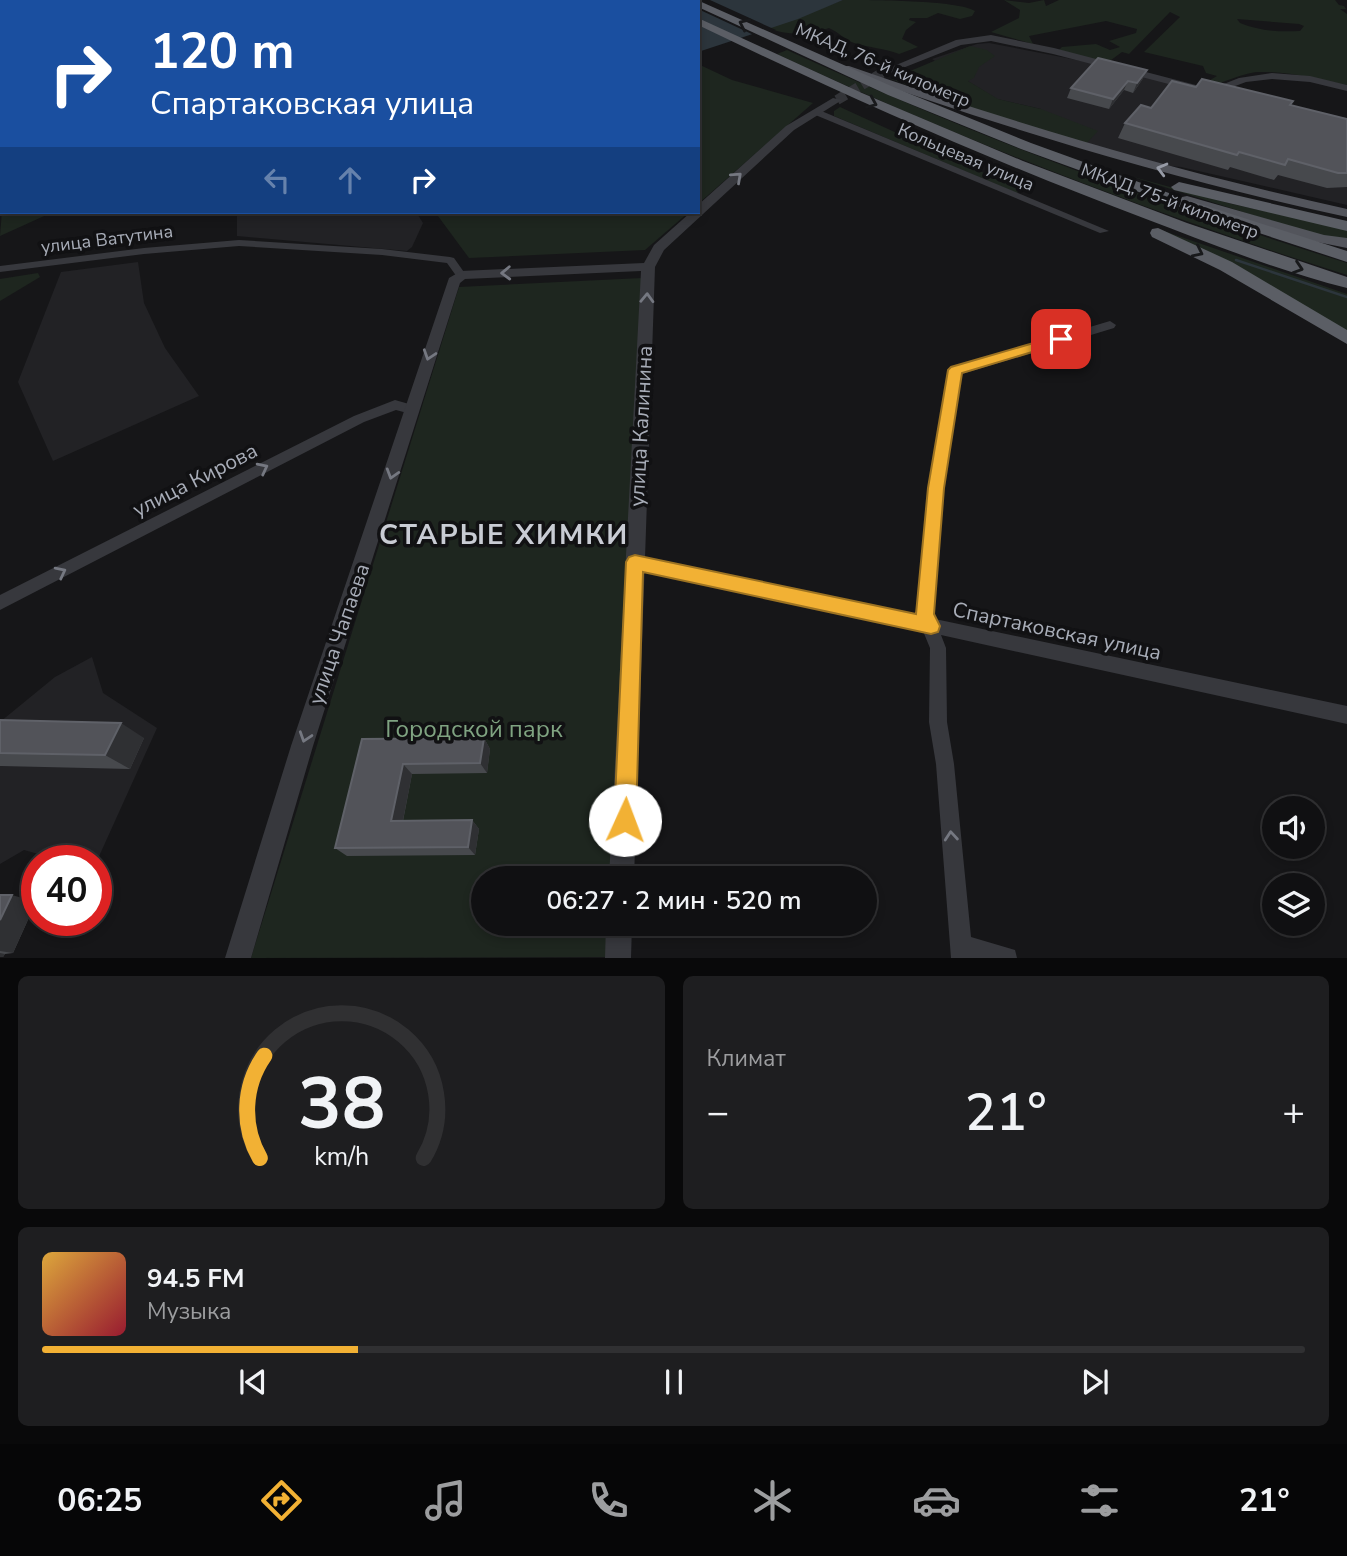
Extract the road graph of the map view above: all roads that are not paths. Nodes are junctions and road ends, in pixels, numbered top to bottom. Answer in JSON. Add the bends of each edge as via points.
{"nodes":[{"id":1,"x":700,"y":4,"type":"edge"},
{"id":2,"x":700,"y":22,"type":"edge"},
{"id":3,"x":809,"y":54,"type":"junction"},
{"id":4,"x":882,"y":73,"type":"tunnel mouth"},
{"id":5,"x":1347,"y":88,"type":"edge"},
{"id":6,"x":837,"y":100,"type":"tunnel mouth"},
{"id":7,"x":923,"y":104,"type":"junction"},
{"id":8,"x":816,"y":112,"type":"junction"},
{"id":9,"x":1015,"y":141,"type":"joint"},
{"id":10,"x":981,"y":150,"type":"junction"},
{"id":11,"x":1132,"y":184,"type":"junction"},
{"id":12,"x":700,"y":210,"type":"edge"},
{"id":13,"x":1347,"y":213,"type":"edge"},
{"id":14,"x":695,"y":214,"type":"edge"},
{"id":15,"x":1347,"y":226,"type":"edge"},
{"id":16,"x":1104,"y":231,"type":"dead end"},
{"id":17,"x":1347,"y":243,"type":"edge"},
{"id":18,"x":1347,"y":257,"type":"edge"},
{"id":19,"x":648,"y":267,"type":"junction"},
{"id":20,"x":0,"y":270,"type":"edge"},
{"id":21,"x":461,"y":275,"type":"junction"},
{"id":22,"x":1347,"y":283,"type":"edge"},
{"id":23,"x":1110,"y":325,"type":"dead end"},
{"id":24,"x":1347,"y":338,"type":"edge"},
{"id":25,"x":411,"y":409,"type":"junction"},
{"id":26,"x":635,"y":562,"type":"junction"},
{"id":27,"x":0,"y":603,"type":"edge"},
{"id":28,"x":931,"y":626,"type":"junction"},
{"id":29,"x":1347,"y":715,"type":"edge"},
{"id":30,"x":622,"y":866,"type":"edge"},
{"id":31,"x":619,"y":936,"type":"edge"},
{"id":32,"x":961,"y":951,"type":"edge"},
{"id":33,"x":238,"y":957,"type":"edge"},
{"id":34,"x":618,"y":957,"type":"edge"},
{"id":35,"x":1007,"y":957,"type":"edge"}],
"edges":[{"from":3,"to":1,"type":"highway","name":"МКАД, 76-й километр","one_way":true},
{"from":2,"to":10,"type":"highway","name":"МКАД, 76-й километр","one_way":true},
{"from":3,"to":7,"type":"highway","name":"МКАД, 76-й километр"},
{"from":13,"to":3,"type":"main road","one_way":true,"via":[[1055,139]]},
{"from":4,"to":5,"type":"street","via":[[959,42],[991,38],[1211,92],[1242,79],[1275,76]]},
{"from":6,"to":8,"type":"street"},
{"from":7,"to":9,"type":"highway","name":"МКАД, 76-й километр"},
{"from":7,"to":15,"type":"highway","via":[[1161,182]]},
{"from":12,"to":8,"type":"street","one_way":true,"via":[[790,128]]},
{"from":8,"to":16,"type":"street","name":"Кольцевая улица"},
{"from":9,"to":11,"type":"highway","name":"МКАД, 75-й километр"},
{"from":10,"to":22,"type":"highway","name":"МКАД, 75-й километр","one_way":true,"via":[[1174,225]]},
{"from":10,"to":24,"type":"highway","one_way":true,"via":[[1029,177],[1216,261]]},
{"from":11,"to":17,"type":"main road"},
{"from":11,"to":18,"type":"highway","name":"МКАД, 75-й километр"},
{"from":19,"to":14,"type":"street","one_way":true,"via":[[659,247]]},
{"from":19,"to":21,"type":"street","one_way":true},
{"from":26,"to":19,"type":"street","name":"улица Калинина","one_way":true},
{"from":20,"to":21,"type":"street","name":"улица Ватутина","via":[[144,251],[260,243],[450,260]]},
{"from":21,"to":25,"type":"street","name":"улица Чапаева","one_way":true,"via":[[449,293]]},
{"from":23,"to":28,"type":"street","via":[[956,370],[936,488],[925,615]]},
{"from":27,"to":25,"type":"street","name":"улица Кирова","one_way":true,"via":[[359,419],[395,405]]},
{"from":25,"to":33,"type":"street","name":"улица Чапаева","one_way":true},
{"from":26,"to":28,"type":"street","name":"Спартаковская улица"},
{"from":26,"to":30,"type":"street","name":"улица Калинина"},
{"from":28,"to":29,"type":"street","name":"Спартаковская улица"},
{"from":32,"to":28,"type":"street","one_way":true,"via":[[938,722],[938,648]]},
{"from":31,"to":34,"type":"street"},
{"from":32,"to":35,"type":"street"}]}
